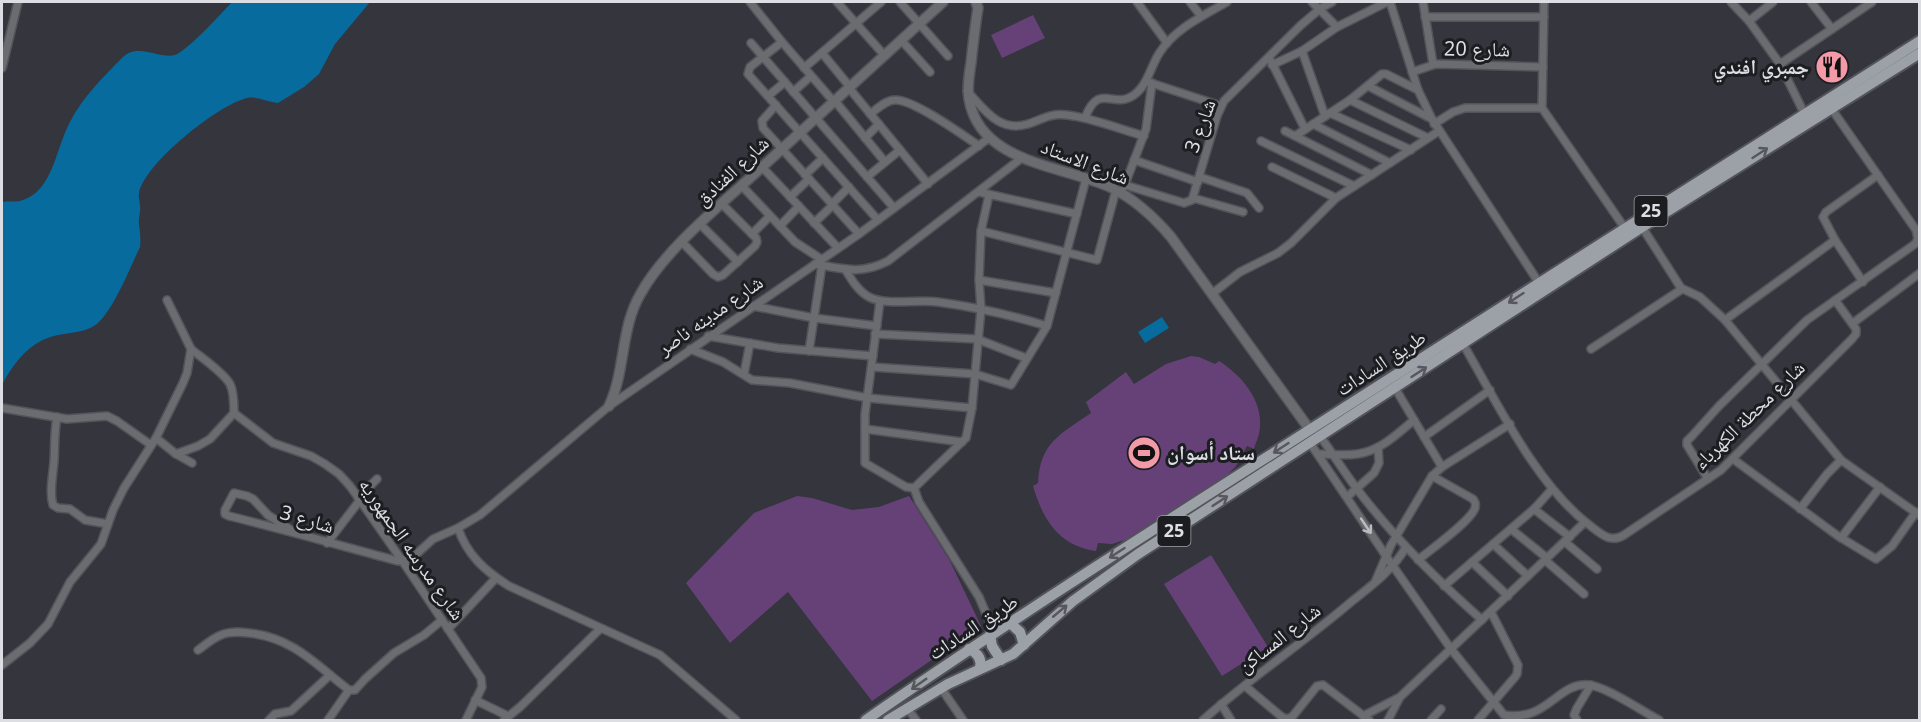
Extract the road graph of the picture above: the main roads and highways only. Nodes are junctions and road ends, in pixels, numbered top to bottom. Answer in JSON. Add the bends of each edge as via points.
{"nodes":[{"id":1,"x":1920,"y":41,"type":"edge"},
{"id":2,"x":1920,"y":53,"type":"edge"},
{"id":3,"x":1740,"y":160,"type":"junction"},
{"id":4,"x":1030,"y":610,"type":"junction"},
{"id":5,"x":1010,"y":623,"type":"junction"},
{"id":6,"x":1041,"y":628,"type":"junction"},
{"id":7,"x":992,"y":634,"type":"junction"},
{"id":8,"x":1024,"y":645,"type":"junction"},
{"id":9,"x":969,"y":649,"type":"junction"},
{"id":10,"x":1001,"y":660,"type":"junction"},
{"id":11,"x":980,"y":668,"type":"junction"},
{"id":12,"x":866,"y":720,"type":"edge"},
{"id":13,"x":888,"y":720,"type":"edge"}],
"edges":[{"from":1,"to":3,"type":"main road","name":"طريق السادات","number":"25","via":[[1804,113]]},
{"from":3,"to":2,"type":"main road","name":"طريق السادات","number":"25","one_way":true},
{"from":3,"to":4,"type":"main road","name":"طريق السادات","number":"25","one_way":true,"via":[[1624,227]]},
{"from":6,"to":3,"type":"main road","name":"طريق السادات","number":"25","one_way":true,"via":[[1125,563]]},
{"from":4,"to":5,"type":"main road","name":"طريق السادات","number":"25"},
{"from":4,"to":6,"type":"main road","via":[[1030,620]]},
{"from":5,"to":7,"type":"main road","name":"طريق السادات","number":"25"},
{"from":5,"to":8,"type":"main road","via":[[1020,632]]},
{"from":6,"to":8,"type":"main road","name":"طريق السادات","number":"25"},
{"from":7,"to":9,"type":"main road","name":"طريق السادات","number":"25"},
{"from":7,"to":10,"type":"main road","via":[[992,646]]},
{"from":8,"to":10,"type":"main road","name":"طريق السادات","number":"25"},
{"from":9,"to":11,"type":"main road","via":[[978,655]]},
{"from":9,"to":12,"type":"main road","name":"طريق السادات","number":"25","one_way":true},
{"from":10,"to":11,"type":"main road","name":"طريق السادات","number":"25"},
{"from":11,"to":13,"type":"main road","name":"طريق السادات","number":"25"}]}
